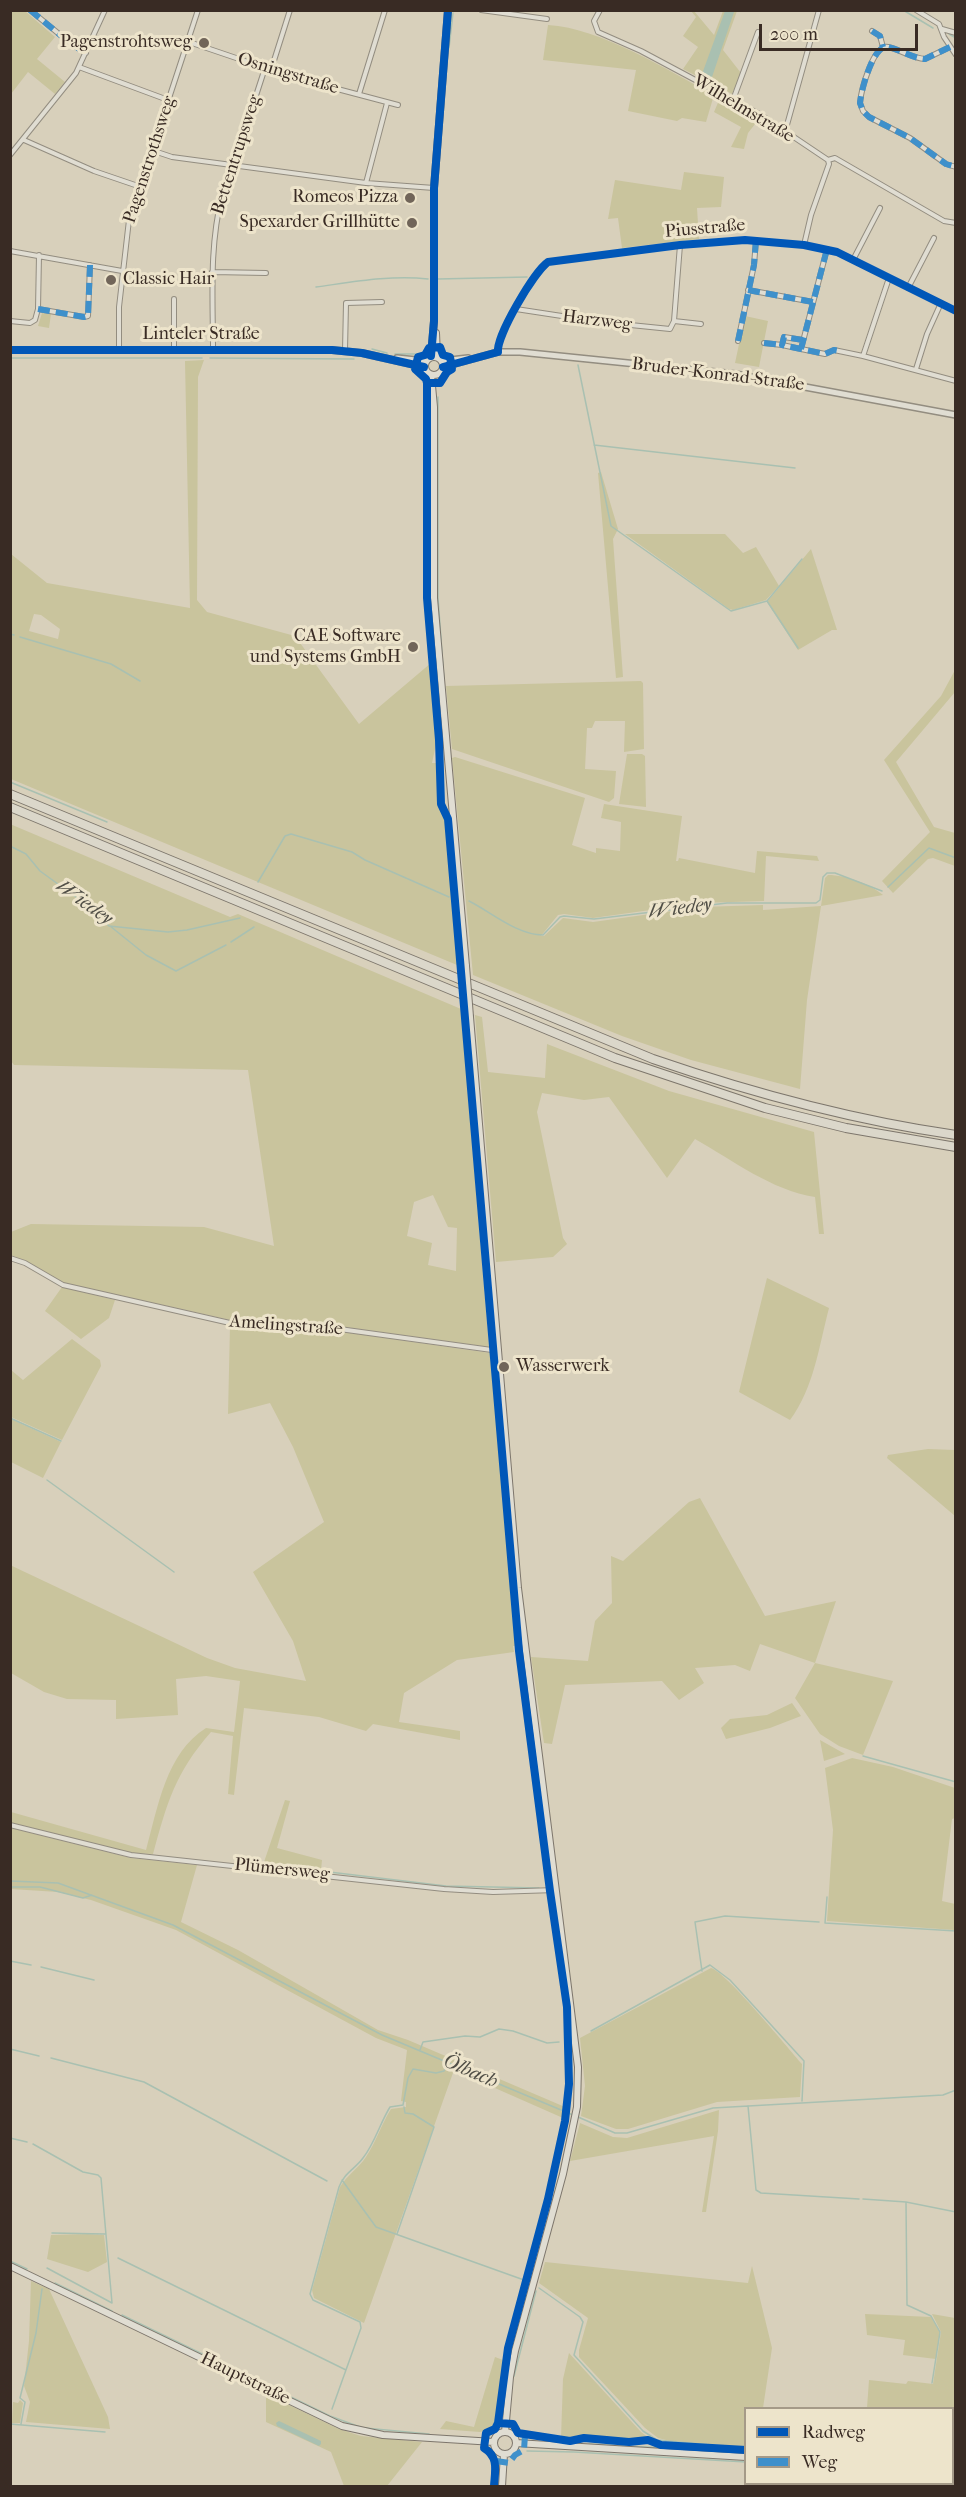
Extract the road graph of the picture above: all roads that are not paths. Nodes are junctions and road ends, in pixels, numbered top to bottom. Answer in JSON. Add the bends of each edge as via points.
{"nodes":[{"id":1,"x":30,"y":10,"type":"edge"},
{"id":2,"x":105,"y":10,"type":"edge"},
{"id":3,"x":198,"y":10,"type":"edge"},
{"id":4,"x":290,"y":10,"type":"edge"},
{"id":5,"x":385,"y":10,"type":"edge"},
{"id":6,"x":448,"y":10,"type":"edge"},
{"id":7,"x":481,"y":10,"type":"edge"},
{"id":8,"x":600,"y":10,"type":"edge"},
{"id":9,"x":819,"y":10,"type":"edge"},
{"id":10,"x":916,"y":10,"type":"edge"},
{"id":11,"x":547,"y":20,"type":"dead end"},
{"id":12,"x":942,"y":29,"type":"junction"},
{"id":13,"x":872,"y":31,"type":"dead end"},
{"id":14,"x":758,"y":32,"type":"dead end"},
{"id":15,"x":956,"y":33,"type":"edge"},
{"id":16,"x":189,"y":42,"type":"junction"},
{"id":17,"x":883,"y":47,"type":"junction"},
{"id":18,"x":950,"y":47,"type":"junction"},
{"id":19,"x":86,"y":53,"type":"junction"},
{"id":20,"x":956,"y":54,"type":"edge"},
{"id":21,"x":80,"y":67,"type":"junction"},
{"id":22,"x":265,"y":68,"type":"junction"},
{"id":23,"x":271,"y":70,"type":"junction"},
{"id":24,"x":359,"y":94,"type":"junction"},
{"id":25,"x":168,"y":100,"type":"junction"},
{"id":26,"x":733,"y":100,"type":"junction"},
{"id":27,"x":388,"y":102,"type":"junction"},
{"id":28,"x":398,"y":105,"type":"dead end"},
{"id":29,"x":785,"y":132,"type":"junction"},
{"id":30,"x":24,"y":140,"type":"junction"},
{"id":31,"x":151,"y":150,"type":"junction"},
{"id":32,"x":10,"y":155,"type":"edge"},
{"id":33,"x":828,"y":160,"type":"junction"},
{"id":34,"x":232,"y":165,"type":"junction"},
{"id":35,"x":956,"y":167,"type":"edge"},
{"id":36,"x":366,"y":183,"type":"junction"},
{"id":37,"x":138,"y":186,"type":"junction"},
{"id":38,"x":434,"y":188,"type":"junction"},
{"id":39,"x":880,"y":208,"type":"dead end"},
{"id":40,"x":956,"y":223,"type":"edge"},
{"id":41,"x":933,"y":238,"type":"dead end"},
{"id":42,"x":756,"y":240,"type":"junction"},
{"id":43,"x":680,"y":245,"type":"junction"},
{"id":44,"x":804,"y":245,"type":"junction"},
{"id":45,"x":827,"y":249,"type":"junction"},
{"id":46,"x":10,"y":251,"type":"edge"},
{"id":47,"x":39,"y":255,"type":"junction"},
{"id":48,"x":853,"y":260,"type":"junction"},
{"id":49,"x":90,"y":265,"type":"junction"},
{"id":50,"x":122,"y":271,"type":"junction"},
{"id":51,"x":212,"y":272,"type":"junction"},
{"id":52,"x":266,"y":273,"type":"dead end"},
{"id":53,"x":889,"y":278,"type":"junction"},
{"id":54,"x":908,"y":288,"type":"junction"},
{"id":55,"x":748,"y":290,"type":"junction"},
{"id":56,"x":174,"y":298,"type":"dead end"},
{"id":57,"x":382,"y":302,"type":"dead end"},
{"id":58,"x":813,"y":302,"type":"junction"},
{"id":59,"x":940,"y":303,"type":"junction"},
{"id":60,"x":38,"y":309,"type":"junction"},
{"id":61,"x":516,"y":309,"type":"junction"},
{"id":62,"x":956,"y":311,"type":"edge"},
{"id":63,"x":10,"y":321,"type":"edge"},
{"id":64,"x":674,"y":321,"type":"junction"},
{"id":65,"x":701,"y":324,"type":"dead end"},
{"id":66,"x":803,"y":340,"type":"junction"},
{"id":67,"x":738,"y":341,"type":"dead end"},
{"id":68,"x":764,"y":343,"type":"dead end"},
{"id":69,"x":782,"y":345,"type":"junction"},
{"id":70,"x":801,"y":349,"type":"junction"},
{"id":71,"x":10,"y":350,"type":"edge"},
{"id":72,"x":119,"y":350,"type":"junction"},
{"id":73,"x":174,"y":350,"type":"junction"},
{"id":74,"x":213,"y":350,"type":"junction"},
{"id":75,"x":345,"y":351,"type":"junction"},
{"id":76,"x":498,"y":352,"type":"junction"},
{"id":77,"x":863,"y":356,"type":"junction"},
{"id":78,"x":434,"y":362,"type":"junction"},
{"id":79,"x":916,"y":369,"type":"junction"},
{"id":80,"x":434,"y":375,"type":"junction"},
{"id":81,"x":956,"y":381,"type":"edge"},
{"id":82,"x":955,"y":414,"type":"edge"},
{"id":83,"x":10,"y":794,"type":"edge"},
{"id":84,"x":10,"y":807,"type":"edge"},
{"id":85,"x":956,"y":1135,"type":"edge"},
{"id":86,"x":956,"y":1147,"type":"edge"},
{"id":87,"x":10,"y":1258,"type":"edge"},
{"id":88,"x":499,"y":1351,"type":"junction"},
{"id":89,"x":10,"y":1826,"type":"edge"},
{"id":90,"x":557,"y":1890,"type":"junction"},
{"id":91,"x":10,"y":2266,"type":"edge"},
{"id":92,"x":505,"y":2432,"type":"junction"},
{"id":93,"x":494,"y":2442,"type":"junction"},
{"id":94,"x":516,"y":2444,"type":"junction"},
{"id":95,"x":504,"y":2454,"type":"junction"},
{"id":96,"x":744,"y":2457,"type":"edge"},
{"id":97,"x":502,"y":2487,"type":"edge"}],
"edges":[{"from":1,"to":19,"type":"street"},
{"from":2,"to":19,"type":"street"},
{"from":3,"to":16,"type":"street","name":"Pagenstrothsweg"},
{"from":4,"to":23,"type":"street"},
{"from":5,"to":24,"type":"street"},
{"from":6,"to":38,"type":"main road"},
{"from":7,"to":11,"type":"street"},
{"from":8,"to":26,"type":"street","name":"Wilhelmstraße","via":[[594,21],[598,32]]},
{"from":9,"to":29,"type":"street"},
{"from":10,"to":12,"type":"street"},
{"from":12,"to":15,"type":"street"},
{"from":12,"to":18,"type":"street"},
{"from":13,"to":17,"type":"street","via":[[880,36]]},
{"from":14,"to":26,"type":"street"},
{"from":16,"to":22,"type":"street","name":"Osningstraße"},
{"from":16,"to":25,"type":"street","name":"Pagenstrothsweg"},
{"from":17,"to":18,"type":"street","via":[[925,59]]},
{"from":17,"to":35,"type":"street","via":[[874,56],[864,88],[860,104],[863,111]]},
{"from":18,"to":20,"type":"street"},
{"from":19,"to":21,"type":"street"},
{"from":21,"to":25,"type":"street"},
{"from":21,"to":30,"type":"street"},
{"from":22,"to":23,"type":"street","name":"Osningstraße"},
{"from":22,"to":34,"type":"street","name":"Bettentrupsweg"},
{"from":23,"to":24,"type":"street","name":"Osningstraße"},
{"from":24,"to":27,"type":"street","name":"Osningstraße"},
{"from":25,"to":31,"type":"street","name":"Pagenstrothsweg"},
{"from":26,"to":29,"type":"street","name":"Wilhelmstraße"},
{"from":27,"to":28,"type":"street","name":"Osningstraße"},
{"from":27,"to":36,"type":"street"},
{"from":29,"to":33,"type":"street","name":"Wilhelmstraße"},
{"from":30,"to":32,"type":"street"},
{"from":30,"to":37,"type":"street"},
{"from":31,"to":34,"type":"street","via":[[172,157]]},
{"from":31,"to":37,"type":"street","name":"Pagenstrothsweg"},
{"from":33,"to":40,"type":"street","name":"Wilhelmstraße","via":[[835,158],[944,221]]},
{"from":33,"to":44,"type":"street"},
{"from":34,"to":36,"type":"street"},
{"from":34,"to":51,"type":"street","name":"Bettentrupsweg","via":[[215,223]]},
{"from":36,"to":38,"type":"street"},
{"from":37,"to":50,"type":"street","name":"Pagenstrothsweg"},
{"from":38,"to":78,"type":"main road"},
{"from":39,"to":48,"type":"street"},
{"from":41,"to":54,"type":"street"},
{"from":42,"to":43,"type":"street","name":"Piusstraße"},
{"from":42,"to":44,"type":"street","name":"Piusstraße"},
{"from":42,"to":55,"type":"street"},
{"from":43,"to":61,"type":"street","name":"Piusstraße","via":[[548,262],[535,274]]},
{"from":43,"to":64,"type":"street"},
{"from":44,"to":45,"type":"street","name":"Piusstraße"},
{"from":45,"to":48,"type":"street","name":"Piusstraße"},
{"from":45,"to":58,"type":"street"},
{"from":46,"to":47,"type":"street"},
{"from":47,"to":49,"type":"street"},
{"from":47,"to":60,"type":"street"},
{"from":48,"to":53,"type":"street","name":"Piusstraße"},
{"from":49,"to":50,"type":"street"},
{"from":49,"to":60,"type":"street","via":[[88,316]]},
{"from":50,"to":72,"type":"street","name":"Pagenstrothsweg"},
{"from":51,"to":52,"type":"street"},
{"from":51,"to":74,"type":"street","name":"Bettentrupsweg"},
{"from":53,"to":54,"type":"street","name":"Piusstraße"},
{"from":53,"to":77,"type":"street"},
{"from":54,"to":59,"type":"street","name":"Piusstraße"},
{"from":55,"to":58,"type":"street"},
{"from":55,"to":67,"type":"street"},
{"from":56,"to":73,"type":"street"},
{"from":57,"to":75,"type":"street","via":[[346,303]]},
{"from":58,"to":66,"type":"street"},
{"from":59,"to":62,"type":"street","name":"Piusstraße"},
{"from":59,"to":79,"type":"street"},
{"from":60,"to":63,"type":"street","via":[[30,323]]},
{"from":61,"to":64,"type":"street","name":"Harzweg","via":[[666,330]]},
{"from":61,"to":76,"type":"street","name":"Piusstraße","via":[[500,339]]},
{"from":64,"to":65,"type":"street","name":"Harzweg"},
{"from":66,"to":69,"type":"street","via":[[784,337]]},
{"from":66,"to":70,"type":"street"},
{"from":68,"to":69,"type":"street"},
{"from":69,"to":70,"type":"street"},
{"from":70,"to":77,"type":"street"},
{"from":71,"to":72,"type":"street","name":"Linteler Straße"},
{"from":72,"to":73,"type":"street","name":"Linteler Straße"},
{"from":73,"to":74,"type":"street","name":"Linteler Straße"},
{"from":74,"to":75,"type":"street","name":"Linteler Straße"},
{"from":75,"to":78,"type":"street","name":"Linteler Straße"},
{"from":76,"to":78,"type":"street","name":"Bruder-Konrad-Straße"},
{"from":76,"to":82,"type":"street","name":"Bruder-Konrad-Straße","via":[[735,374]]},
{"from":77,"to":79,"type":"street"},
{"from":78,"to":80,"type":"main road"},
{"from":78,"to":80,"type":"main road"},
{"from":79,"to":81,"type":"street"},
{"from":80,"to":88,"type":"main road","bridge":true,"via":[[434,598]]},
{"from":83,"to":85,"type":"highway","via":[[653,1059],[808,1106]]},
{"from":84,"to":86,"type":"highway","via":[[615,1058],[765,1108],[846,1128]]},
{"from":87,"to":88,"type":"street","name":"Amelingstraße","via":[[63,1285],[230,1323],[296,1323]]},
{"from":88,"to":90,"type":"main road","via":[[518,1588]]},
{"from":89,"to":90,"type":"street","name":"Plümersweg","via":[[131,1854],[444,1889]]},
{"from":90,"to":92,"type":"main road","via":[[578,2067],[577,2107],[515,2351]]},
{"from":91,"to":93,"type":"main road","name":"Hauptstraße","via":[[342,2426],[383,2435]]},
{"from":92,"to":93,"type":"main road"},
{"from":92,"to":94,"type":"main road","via":[[513,2436]]},
{"from":93,"to":95,"type":"main road","via":[[496,2450]]},
{"from":94,"to":95,"type":"main road"},
{"from":94,"to":96,"type":"main road"},
{"from":95,"to":97,"type":"main road"}]}
